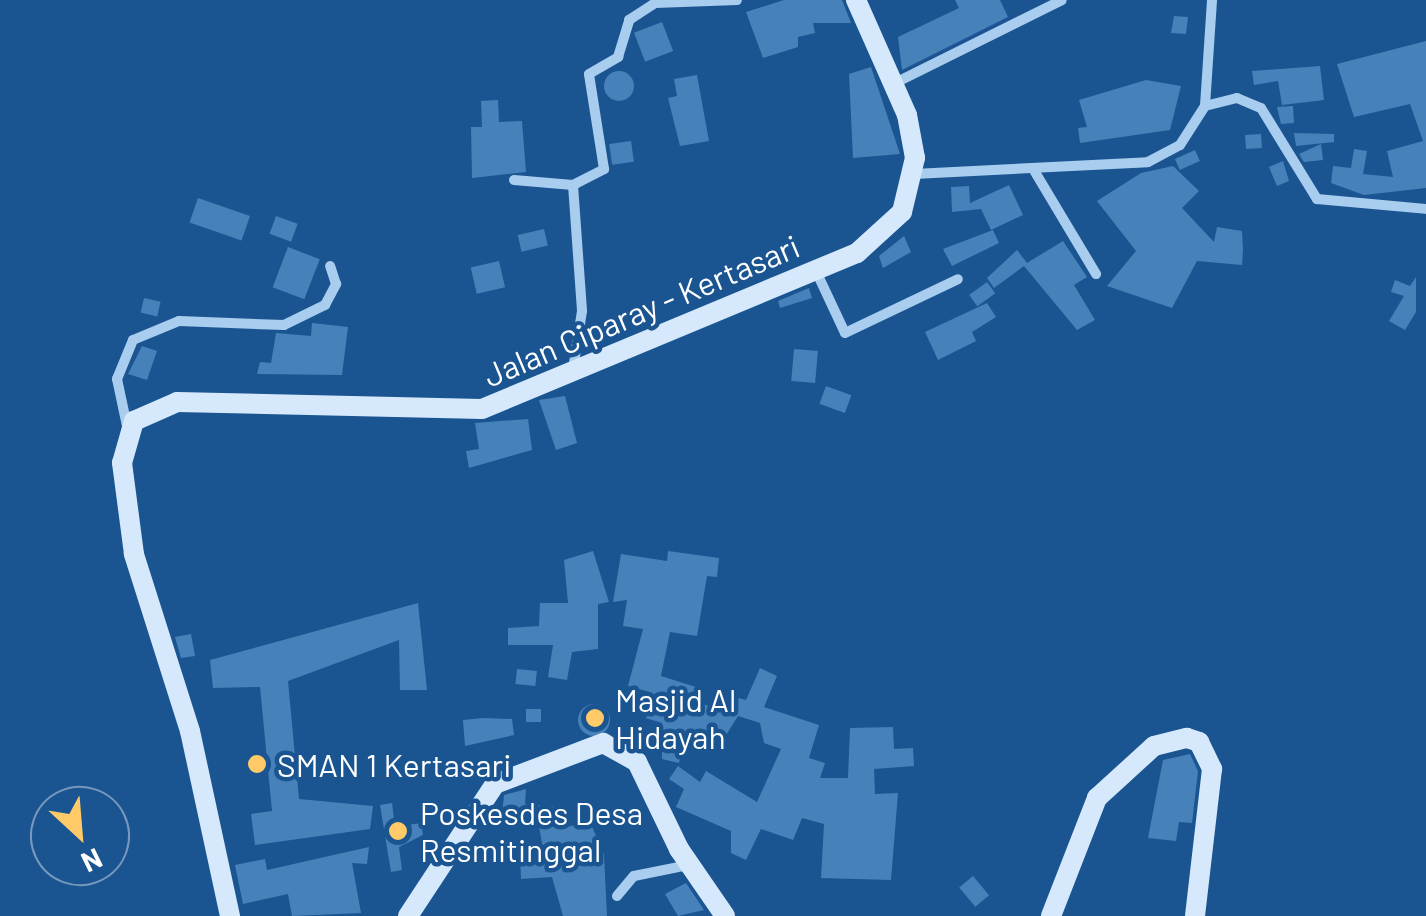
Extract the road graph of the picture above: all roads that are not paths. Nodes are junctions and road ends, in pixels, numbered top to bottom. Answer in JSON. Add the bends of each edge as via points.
{"nodes":[{"id":1,"x":737,"y":0,"type":"edge"},
{"id":2,"x":856,"y":0,"type":"edge"},
{"id":3,"x":1062,"y":0,"type":"edge"},
{"id":4,"x":1212,"y":0,"type":"edge"},
{"id":5,"x":895,"y":84,"type":"junction"},
{"id":6,"x":1205,"y":106,"type":"junction"},
{"id":7,"x":1035,"y":172,"type":"junction"},
{"id":8,"x":914,"y":174,"type":"junction"},
{"id":9,"x":514,"y":180,"type":"dead end"},
{"id":10,"x":573,"y":185,"type":"junction"},
{"id":11,"x":1426,"y":209,"type":"edge"},
{"id":12,"x":330,"y":266,"type":"dead end"},
{"id":13,"x":816,"y":270,"type":"junction"},
{"id":14,"x":1096,"y":274,"type":"dead end"},
{"id":15,"x":958,"y":280,"type":"dead end"},
{"id":16,"x":572,"y":375,"type":"junction"},
{"id":17,"x":128,"y":432,"type":"junction"},
{"id":18,"x":689,"y":865,"type":"junction"},
{"id":19,"x":617,"y":896,"type":"dead end"},
{"id":20,"x":230,"y":916,"type":"edge"},
{"id":21,"x":408,"y":916,"type":"edge"},
{"id":22,"x":725,"y":916,"type":"edge"},
{"id":23,"x":1051,"y":916,"type":"edge"},
{"id":24,"x":1196,"y":916,"type":"edge"}],
"edges":[{"from":1,"to":10,"type":"street","via":[[655,3],[629,20],[618,58],[589,74],[604,168]]},
{"from":2,"to":5,"type":"main road"},
{"from":3,"to":5,"type":"street"},
{"from":4,"to":6,"type":"street"},
{"from":5,"to":8,"type":"main road"},
{"from":6,"to":7,"type":"street","via":[[1162,158]]},
{"from":6,"to":11,"type":"street","via":[[1238,98],[1261,108],[1305,187],[1329,205]]},
{"from":7,"to":8,"type":"street"},
{"from":7,"to":14,"type":"street"},
{"from":8,"to":13,"type":"main road","name":"Jalan Ciparay - Kertasari","via":[[885,236]]},
{"from":9,"to":10,"type":"street"},
{"from":10,"to":16,"type":"street","via":[[582,310]]},
{"from":12,"to":17,"type":"street","via":[[336,284],[324,306],[284,325],[179,320],[133,340],[118,378]]},
{"from":13,"to":15,"type":"street","via":[[844,333]]},
{"from":13,"to":16,"type":"main road","name":"Jalan Ciparay - Kertasari","via":[[737,296]]},
{"from":16,"to":17,"type":"main road","name":"Jalan Ciparay - Kertasari","via":[[458,412],[166,403]]},
{"from":17,"to":20,"type":"main road","via":[[122,474],[134,554],[194,745]]},
{"from":18,"to":19,"type":"street","via":[[634,876]]},
{"from":18,"to":21,"type":"main road","via":[[638,762],[622,746],[593,745],[496,784]]},
{"from":18,"to":22,"type":"main road"},
{"from":23,"to":24,"type":"main road","via":[[1097,798],[1154,746],[1187,738],[1209,754],[1212,769]]}]}
